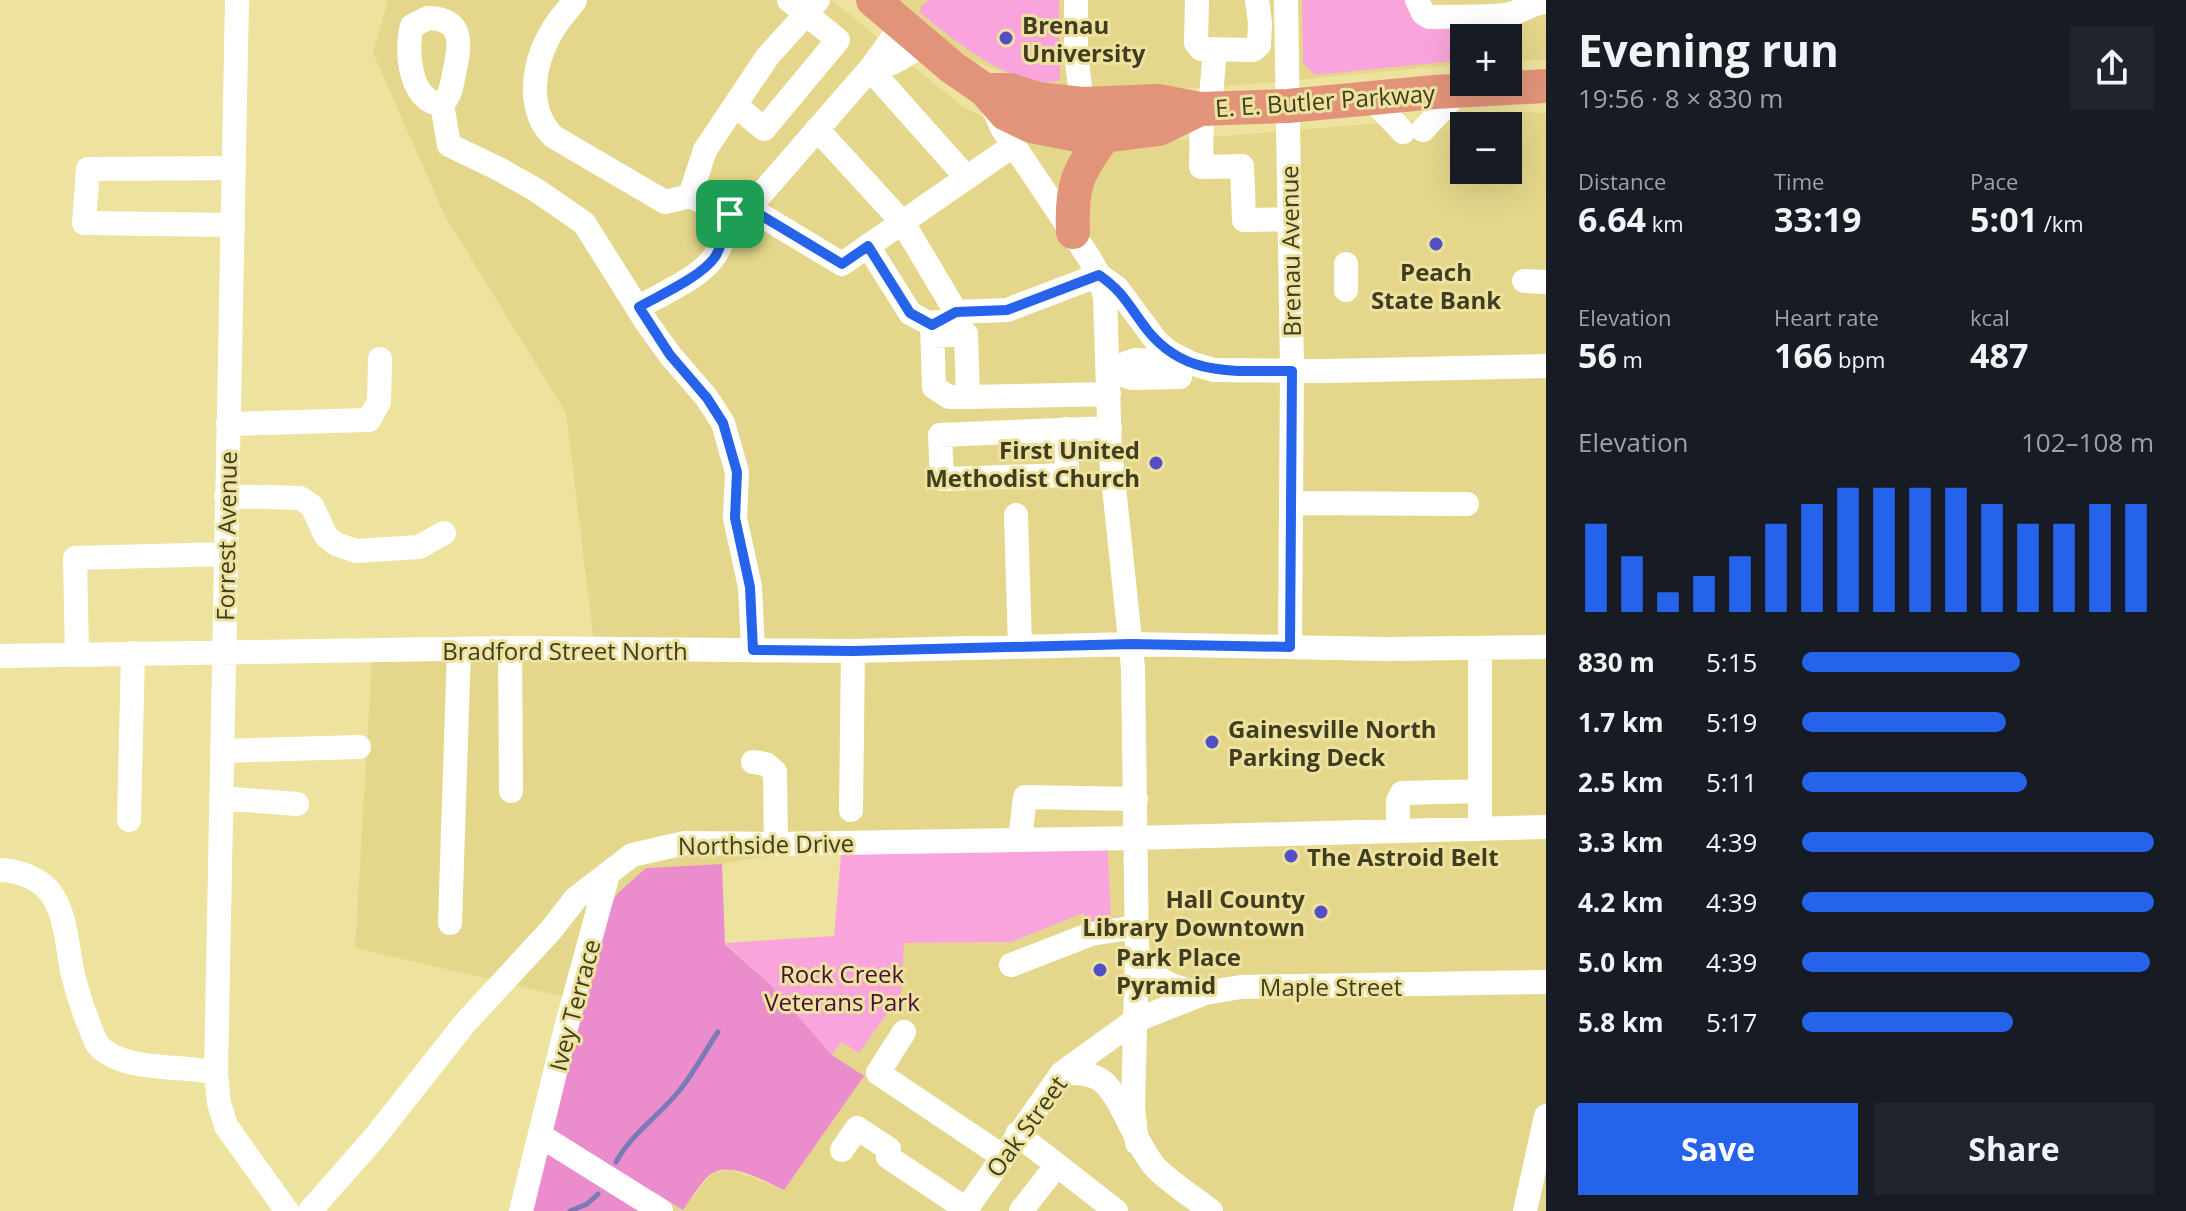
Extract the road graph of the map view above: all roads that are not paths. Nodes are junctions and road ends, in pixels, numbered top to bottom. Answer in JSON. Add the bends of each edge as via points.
{"nodes":[{"id":1,"x":237,"y":0,"type":"edge"},
{"id":2,"x":575,"y":0,"type":"edge"},
{"id":3,"x":1076,"y":0,"type":"edge"},
{"id":4,"x":1197,"y":0,"type":"edge"},
{"id":5,"x":1417,"y":0,"type":"edge"},
{"id":6,"x":1536,"y":2,"type":"edge"},
{"id":7,"x":804,"y":5,"type":"edge"},
{"id":8,"x":1258,"y":12,"type":"edge"},
{"id":9,"x":1286,"y":12,"type":"edge"},
{"id":10,"x":901,"y":17,"type":"edge"},
{"id":11,"x":1215,"y":49,"type":"junction"},
{"id":12,"x":870,"y":69,"type":"junction"},
{"id":13,"x":1546,"y":86,"type":"edge"},
{"id":14,"x":1522,"y":87,"type":"edge"},
{"id":15,"x":985,"y":90,"type":"junction"},
{"id":16,"x":1450,"y":91,"type":"edge"},
{"id":17,"x":1453,"y":96,"type":"edge"},
{"id":18,"x":1370,"y":97,"type":"junction"},
{"id":19,"x":442,"y":104,"type":"dead end"},
{"id":20,"x":1082,"y":104,"type":"junction"},
{"id":21,"x":735,"y":105,"type":"junction"},
{"id":22,"x":1288,"y":106,"type":"junction"},
{"id":23,"x":1204,"y":109,"type":"junction"},
{"id":24,"x":817,"y":129,"type":"junction"},
{"id":25,"x":1104,"y":136,"type":"junction"},
{"id":26,"x":1014,"y":145,"type":"junction"},
{"id":27,"x":233,"y":168,"type":"junction"},
{"id":28,"x":967,"y":178,"type":"junction"},
{"id":29,"x":690,"y":196,"type":"junction"},
{"id":30,"x":740,"y":211,"type":"junction"},
{"id":31,"x":1290,"y":219,"type":"junction"},
{"id":32,"x":903,"y":223,"type":"junction"},
{"id":33,"x":233,"y":225,"type":"junction"},
{"id":34,"x":1073,"y":232,"type":"junction"},
{"id":35,"x":868,"y":246,"type":"junction"},
{"id":36,"x":1346,"y":264,"type":"dead end"},
{"id":37,"x":1099,"y":275,"type":"junction"},
{"id":38,"x":1346,"y":290,"type":"dead end"},
{"id":39,"x":639,"y":307,"type":"junction"},
{"id":40,"x":961,"y":323,"type":"junction"},
{"id":41,"x":932,"y":330,"type":"junction"},
{"id":42,"x":380,"y":359,"type":"dead end"},
{"id":43,"x":1190,"y":363,"type":"junction"},
{"id":44,"x":1546,"y":366,"type":"edge"},
{"id":45,"x":1214,"y":370,"type":"junction"},
{"id":46,"x":1292,"y":371,"type":"junction"},
{"id":47,"x":1108,"y":382,"type":"junction"},
{"id":48,"x":958,"y":397,"type":"junction"},
{"id":49,"x":228,"y":424,"type":"junction"},
{"id":50,"x":1110,"y":428,"type":"junction"},
{"id":51,"x":1066,"y":429,"type":"junction"},
{"id":52,"x":951,"y":435,"type":"junction"},
{"id":53,"x":226,"y":496,"type":"junction"},
{"id":54,"x":1292,"y":503,"type":"junction"},
{"id":55,"x":1467,"y":504,"type":"dead end"},
{"id":56,"x":1016,"y":515,"type":"dead end"},
{"id":57,"x":444,"y":533,"type":"dead end"},
{"id":58,"x":225,"y":554,"type":"junction"},
{"id":59,"x":1131,"y":644,"type":"junction"},
{"id":60,"x":1020,"y":647,"type":"junction"},
{"id":61,"x":1290,"y":647,"type":"junction"},
{"id":62,"x":1546,"y":647,"type":"edge"},
{"id":63,"x":510,"y":648,"type":"junction"},
{"id":64,"x":1480,"y":648,"type":"junction"},
{"id":65,"x":459,"y":649,"type":"junction"},
{"id":66,"x":753,"y":650,"type":"junction"},
{"id":67,"x":853,"y":651,"type":"junction"},
{"id":68,"x":223,"y":652,"type":"junction"},
{"id":69,"x":133,"y":653,"type":"junction"},
{"id":70,"x":77,"y":655,"type":"junction"},
{"id":71,"x":0,"y":656,"type":"edge"},
{"id":72,"x":359,"y":747,"type":"dead end"},
{"id":73,"x":222,"y":751,"type":"junction"},
{"id":74,"x":753,"y":762,"type":"dead end"},
{"id":75,"x":511,"y":791,"type":"dead end"},
{"id":76,"x":1480,"y":791,"type":"junction"},
{"id":77,"x":221,"y":798,"type":"junction"},
{"id":78,"x":1136,"y":799,"type":"junction"},
{"id":79,"x":297,"y":804,"type":"dead end"},
{"id":80,"x":851,"y":810,"type":"dead end"},
{"id":81,"x":129,"y":820,"type":"dead end"},
{"id":82,"x":1546,"y":827,"type":"edge"},
{"id":83,"x":1480,"y":829,"type":"junction"},
{"id":84,"x":1398,"y":831,"type":"junction"},
{"id":85,"x":1136,"y":838,"type":"junction"},
{"id":86,"x":1020,"y":840,"type":"junction"},
{"id":87,"x":776,"y":844,"type":"junction"},
{"id":88,"x":0,"y":870,"type":"edge"},
{"id":89,"x":608,"y":874,"type":"junction"},
{"id":90,"x":450,"y":923,"type":"dead end"},
{"id":91,"x":1137,"y":927,"type":"junction"},
{"id":92,"x":1137,"y":952,"type":"junction"},
{"id":93,"x":1011,"y":965,"type":"dead end"},
{"id":94,"x":1542,"y":984,"type":"edge"},
{"id":95,"x":1205,"y":993,"type":"junction"},
{"id":96,"x":1134,"y":1021,"type":"junction"},
{"id":97,"x":904,"y":1032,"type":"dead end"},
{"id":98,"x":216,"y":1073,"type":"junction"},
{"id":99,"x":1062,"y":1073,"type":"junction"},
{"id":100,"x":1546,"y":1116,"type":"edge"},
{"id":101,"x":1017,"y":1134,"type":"junction"},
{"id":102,"x":541,"y":1136,"type":"junction"},
{"id":103,"x":1137,"y":1143,"type":"junction"},
{"id":104,"x":842,"y":1150,"type":"dead end"},
{"id":105,"x":1002,"y":1156,"type":"junction"},
{"id":106,"x":1541,"y":1160,"type":"edge"},
{"id":107,"x":1057,"y":1165,"type":"junction"},
{"id":108,"x":654,"y":1207,"type":"edge"},
{"id":109,"x":954,"y":1207,"type":"edge"},
{"id":110,"x":287,"y":1211,"type":"edge"},
{"id":111,"x":310,"y":1211,"type":"edge"},
{"id":112,"x":521,"y":1211,"type":"edge"},
{"id":113,"x":1021,"y":1211,"type":"edge"},
{"id":114,"x":1116,"y":1211,"type":"edge"},
{"id":115,"x":1211,"y":1211,"type":"edge"},
{"id":116,"x":1525,"y":1211,"type":"edge"}],
"edges":[{"from":1,"to":27,"type":"street","name":"Forrest Avenue"},
{"from":2,"to":29,"type":"street","via":[[551,31],[540,62],[534,93],[545,129],[665,202]]},
{"from":3,"to":20,"type":"street"},
{"from":4,"to":11,"type":"street","via":[[1196,43],[1201,49]]},
{"from":5,"to":6,"type":"street","via":[[1429,17],[1506,15]]},
{"from":7,"to":21,"type":"street"},
{"from":7,"to":21,"type":"street","via":[[838,40],[764,129]]},
{"from":8,"to":9,"type":"street"},
{"from":8,"to":11,"type":"street","via":[[1259,45],[1253,50]]},
{"from":9,"to":22,"type":"street","name":"Brenau Avenue"},
{"from":10,"to":12,"type":"street","via":[[892,63]]},
{"from":10,"to":15,"type":"highway"},
{"from":11,"to":23,"type":"street"},
{"from":12,"to":24,"type":"street"},
{"from":12,"to":28,"type":"street"},
{"from":13,"to":14,"type":"highway","name":"E. E. Butler Parkway"},
{"from":15,"to":20,"type":"highway","name":"E. E. Butler Parkway"},
{"from":15,"to":25,"type":"highway","name":"E. E. Butler Parkway","via":[[1006,114],[1031,126]]},
{"from":15,"to":26,"type":"street"},
{"from":16,"to":18,"type":"highway","name":"E. E. Butler Parkway"},
{"from":17,"to":18,"type":"street","via":[[1413,131]]},
{"from":18,"to":22,"type":"highway","name":"E. E. Butler Parkway"},
{"from":19,"to":39,"type":"street","via":[[449,145],[536,190],[584,223]]},
{"from":20,"to":23,"type":"highway","name":"E. E. Butler Parkway","via":[[1158,101]]},
{"from":20,"to":25,"type":"highway"},
{"from":21,"to":29,"type":"street","via":[[705,150]]},
{"from":22,"to":23,"type":"highway","name":"E. E. Butler Parkway"},
{"from":22,"to":31,"type":"street","name":"Brenau Avenue"},
{"from":23,"to":25,"type":"highway","name":"E. E. Butler Parkway","via":[[1159,129]]},
{"from":23,"to":31,"type":"street","via":[[1201,167],[1242,166],[1244,220]]},
{"from":24,"to":30,"type":"street"},
{"from":24,"to":32,"type":"street"},
{"from":25,"to":34,"type":"highway","via":[[1079,173],[1071,196]]},
{"from":26,"to":28,"type":"street"},
{"from":26,"to":34,"type":"street"},
{"from":27,"to":33,"type":"street","name":"Forrest Avenue"},
{"from":27,"to":33,"type":"street","via":[[88,169],[84,223]]},
{"from":28,"to":32,"type":"street"},
{"from":29,"to":30,"type":"street"},
{"from":30,"to":35,"type":"street","via":[[842,264]]},
{"from":30,"to":39,"type":"street","via":[[712,260]]},
{"from":31,"to":46,"type":"street","name":"Brenau Avenue"},
{"from":32,"to":35,"type":"street"},
{"from":32,"to":40,"type":"street"},
{"from":33,"to":49,"type":"street","name":"Forrest Avenue"},
{"from":34,"to":37,"type":"street"},
{"from":35,"to":41,"type":"street","via":[[910,313]]},
{"from":36,"to":38,"type":"street"},
{"from":37,"to":40,"type":"street"},
{"from":37,"to":43,"type":"street","via":[[1117,288],[1157,342]]},
{"from":37,"to":47,"type":"street","via":[[1105,297]]},
{"from":39,"to":66,"type":"street","via":[[723,423],[737,472],[735,518],[750,587]]},
{"from":40,"to":41,"type":"street"},
{"from":40,"to":48,"type":"street"},
{"from":41,"to":48,"type":"street","via":[[934,387]]},
{"from":42,"to":49,"type":"street","via":[[379,402],[369,420]]},
{"from":43,"to":45,"type":"street"},
{"from":43,"to":47,"type":"street","via":[[1135,360]]},
{"from":44,"to":46,"type":"street"},
{"from":45,"to":46,"type":"street"},
{"from":45,"to":47,"type":"street","via":[[1189,377]]},
{"from":46,"to":54,"type":"street","name":"Brenau Avenue"},
{"from":47,"to":48,"type":"street"},
{"from":47,"to":50,"type":"street"},
{"from":48,"to":52,"type":"street"},
{"from":49,"to":53,"type":"street","name":"Forrest Avenue"},
{"from":50,"to":51,"type":"street"},
{"from":50,"to":59,"type":"street"},
{"from":51,"to":52,"type":"street"},
{"from":51,"to":52,"type":"street","via":[[1067,475],[942,479],[940,435]]},
{"from":53,"to":57,"type":"street","via":[[300,498],[312,506],[326,536],[356,551],[419,547]]},
{"from":53,"to":58,"type":"street","name":"Forrest Avenue"},
{"from":54,"to":55,"type":"street"},
{"from":54,"to":61,"type":"street","name":"Brenau Avenue"},
{"from":56,"to":60,"type":"street"},
{"from":58,"to":68,"type":"street","name":"Forrest Avenue"},
{"from":58,"to":70,"type":"street","via":[[75,558]]},
{"from":59,"to":60,"type":"street","name":"Bradford Street North"},
{"from":59,"to":61,"type":"street","name":"Bradford Street North"},
{"from":59,"to":78,"type":"street"},
{"from":60,"to":67,"type":"street","name":"Bradford Street North"},
{"from":61,"to":64,"type":"street","name":"Bradford Street North"},
{"from":62,"to":64,"type":"street","name":"Bradford Street North"},
{"from":63,"to":65,"type":"street","name":"Bradford Street North"},
{"from":63,"to":66,"type":"street","name":"Bradford Street North"},
{"from":63,"to":75,"type":"street"},
{"from":64,"to":76,"type":"street"},
{"from":65,"to":68,"type":"street","name":"Bradford Street North"},
{"from":65,"to":90,"type":"street"},
{"from":66,"to":67,"type":"street","name":"Bradford Street North"},
{"from":67,"to":80,"type":"street"},
{"from":68,"to":69,"type":"street","name":"Bradford Street North"},
{"from":68,"to":73,"type":"street","name":"Forrest Avenue"},
{"from":69,"to":70,"type":"street","name":"Bradford Street North"},
{"from":69,"to":81,"type":"street"},
{"from":70,"to":71,"type":"street","name":"Bradford Street North"},
{"from":72,"to":73,"type":"street"},
{"from":73,"to":77,"type":"street","name":"Forrest Avenue"},
{"from":74,"to":87,"type":"street","via":[[775,772]]},
{"from":76,"to":83,"type":"street"},
{"from":76,"to":84,"type":"street","via":[[1402,793]]},
{"from":77,"to":79,"type":"street"},
{"from":77,"to":98,"type":"street","name":"Forrest Avenue"},
{"from":78,"to":85,"type":"street"},
{"from":78,"to":86,"type":"street","via":[[1025,797]]},
{"from":82,"to":83,"type":"street","name":"Northside Drive"},
{"from":83,"to":84,"type":"street","name":"Northside Drive"},
{"from":84,"to":85,"type":"street","name":"Northside Drive"},
{"from":85,"to":86,"type":"street","name":"Northside Drive"},
{"from":85,"to":91,"type":"street"},
{"from":86,"to":87,"type":"street","name":"Northside Drive"},
{"from":87,"to":89,"type":"street","name":"Northside Drive","via":[[657,847],[632,855]]},
{"from":88,"to":98,"type":"street","via":[[26,875],[49,892],[62,917],[73,975],[98,1044],[117,1059]]},
{"from":89,"to":102,"type":"street","name":"Ivey Terrace"},
{"from":89,"to":111,"type":"street","name":"Northside Drive","via":[[576,898],[465,1023]]},
{"from":91,"to":92,"type":"street"},
{"from":91,"to":93,"type":"street","via":[[1091,934]]},
{"from":92,"to":95,"type":"street","via":[[1168,986]]},
{"from":92,"to":96,"type":"street"},
{"from":94,"to":95,"type":"street","name":"Maple Street","via":[[1273,985]]},
{"from":95,"to":96,"type":"street","name":"Maple Street"},
{"from":96,"to":99,"type":"street","name":"Oak Street"},
{"from":96,"to":103,"type":"street"},
{"from":97,"to":105,"type":"street","via":[[878,1073]]},
{"from":98,"to":110,"type":"street","name":"Forrest Avenue","via":[[226,1126]]},
{"from":99,"to":101,"type":"street","name":"Oak Street"},
{"from":99,"to":103,"type":"street","via":[[1101,1079]]},
{"from":100,"to":106,"type":"street"},
{"from":101,"to":105,"type":"street","name":"Oak Street"},
{"from":101,"to":107,"type":"street"},
{"from":102,"to":108,"type":"street"},
{"from":102,"to":112,"type":"street","name":"Ivey Terrace"},
{"from":103,"to":115,"type":"street","via":[[1156,1168]]},
{"from":104,"to":109,"type":"street","via":[[857,1128]]},
{"from":105,"to":109,"type":"street","name":"Oak Street"},
{"from":106,"to":116,"type":"street"},
{"from":107,"to":113,"type":"street"},
{"from":107,"to":114,"type":"street"}]}
